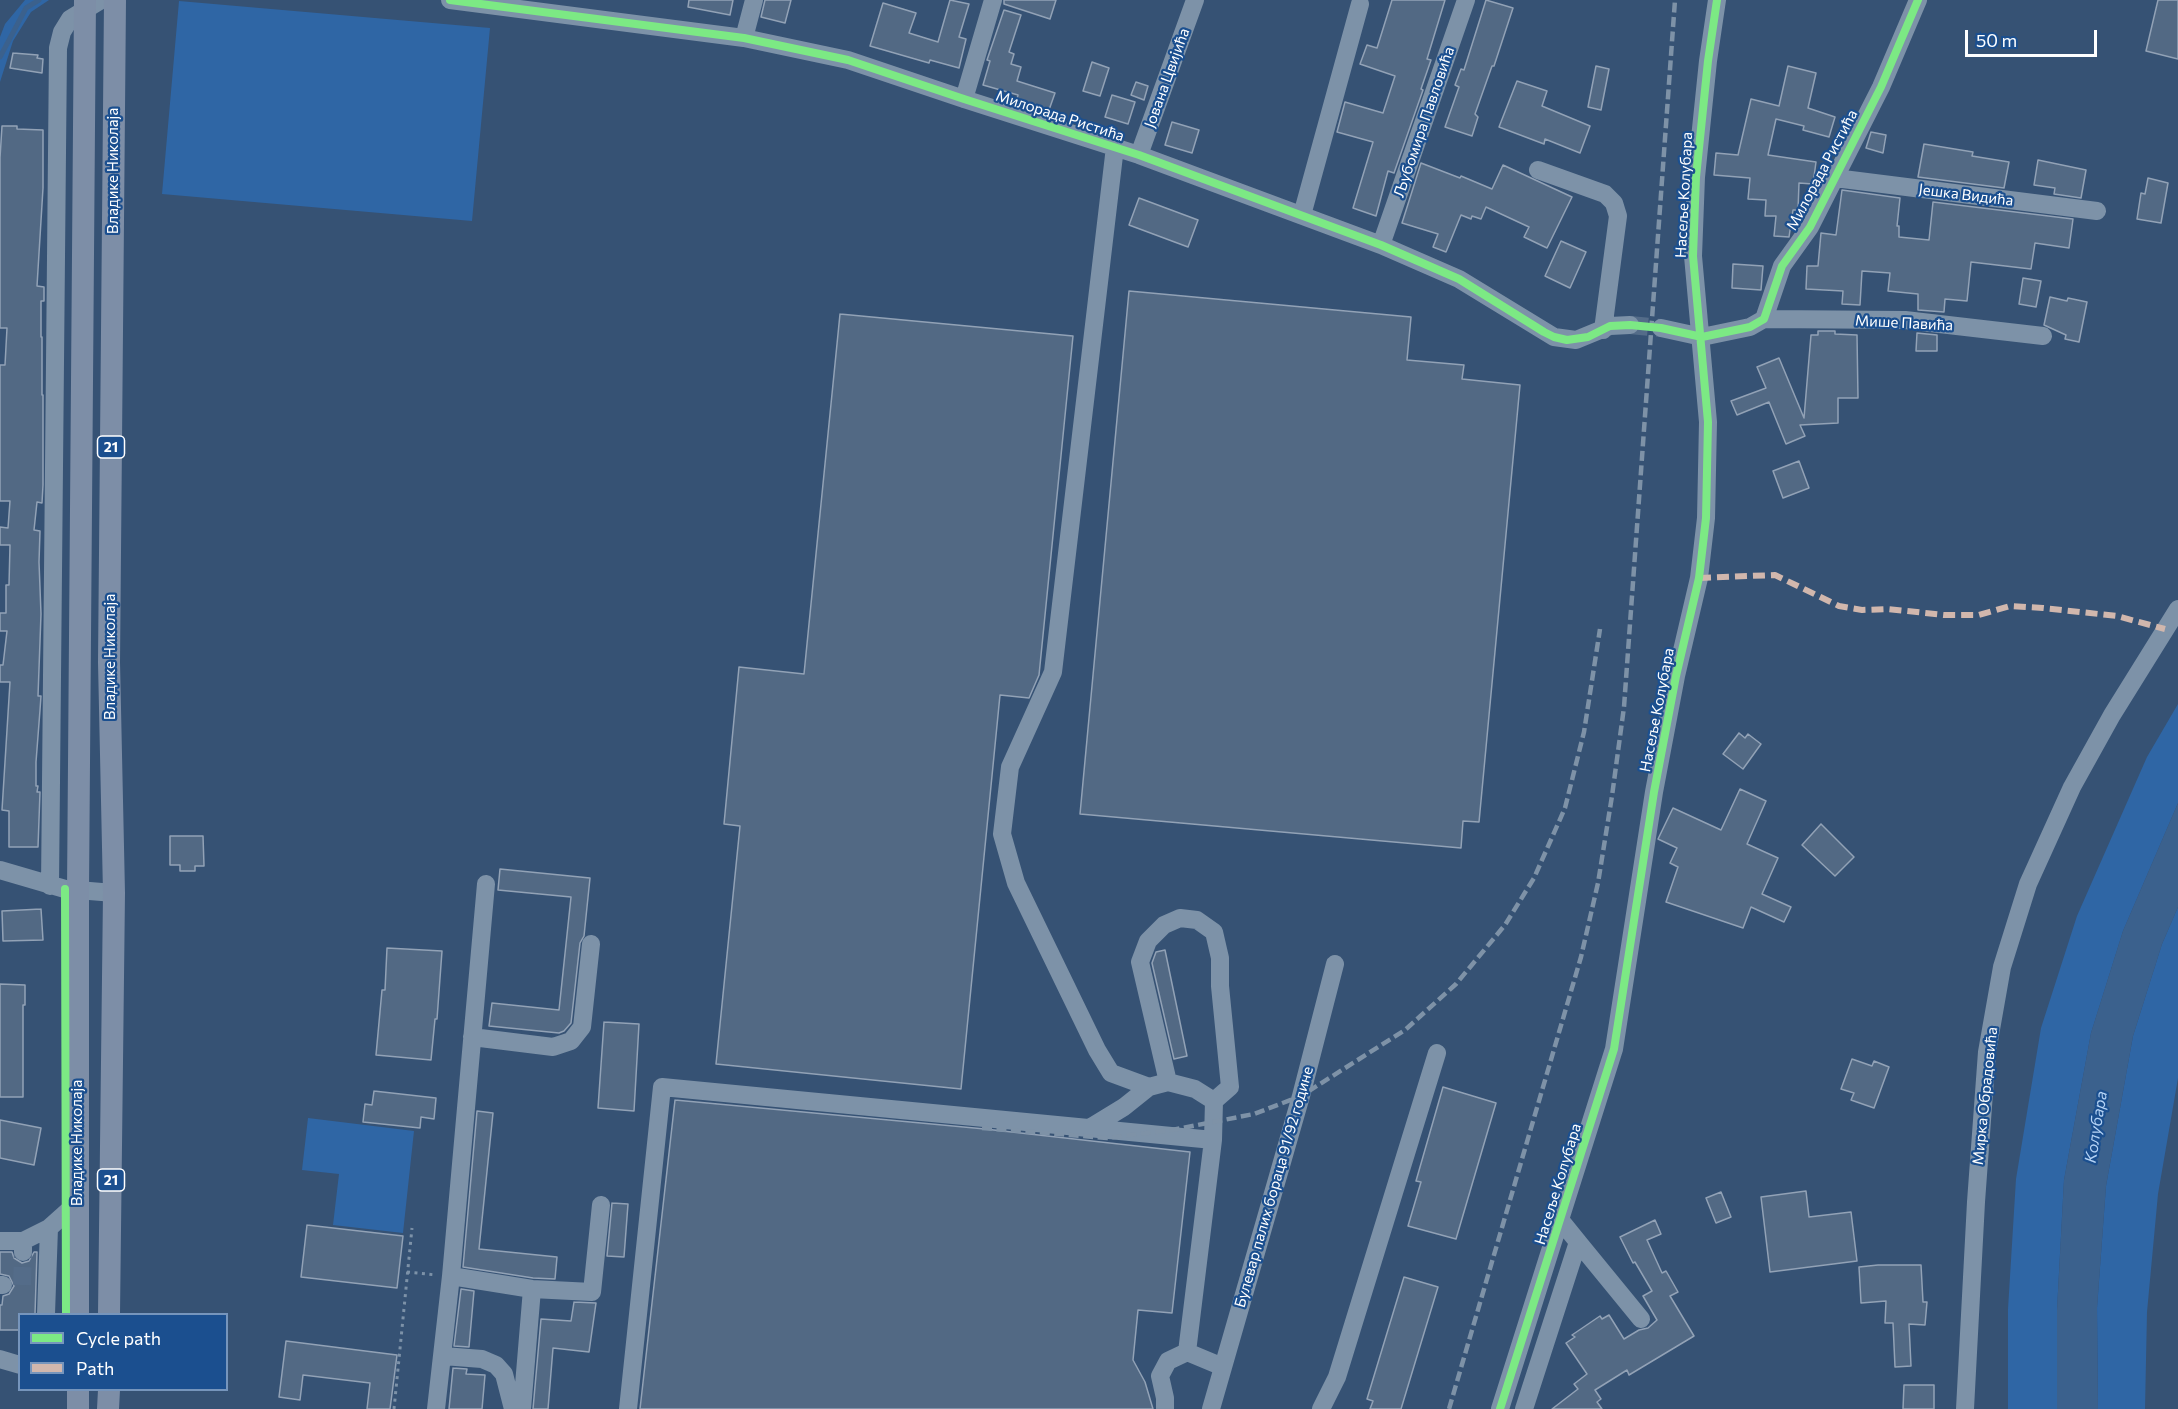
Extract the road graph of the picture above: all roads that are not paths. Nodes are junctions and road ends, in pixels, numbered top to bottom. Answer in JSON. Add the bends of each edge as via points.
{"nodes":[{"id":1,"x":115,"y":0,"type":"edge"},
{"id":2,"x":450,"y":0,"type":"edge"},
{"id":3,"x":754,"y":0,"type":"edge"},
{"id":4,"x":993,"y":0,"type":"edge"},
{"id":5,"x":1195,"y":0,"type":"edge"},
{"id":6,"x":1466,"y":0,"type":"edge"},
{"id":7,"x":1717,"y":0,"type":"edge"},
{"id":8,"x":1918,"y":0,"type":"edge"},
{"id":9,"x":90,"y":3,"type":"edge"},
{"id":10,"x":1360,"y":4,"type":"dead end"},
{"id":11,"x":744,"y":38,"type":"junction"},
{"id":12,"x":964,"y":99,"type":"junction"},
{"id":13,"x":1115,"y":147,"type":"junction"},
{"id":14,"x":1138,"y":155,"type":"junction"},
{"id":15,"x":1538,"y":170,"type":"dead end"},
{"id":16,"x":1835,"y":178,"type":"junction"},
{"id":17,"x":2097,"y":211,"type":"dead end"},
{"id":18,"x":1302,"y":216,"type":"junction"},
{"id":19,"x":1381,"y":245,"type":"junction"},
{"id":20,"x":1764,"y":319,"type":"junction"},
{"id":21,"x":1630,"y":325,"type":"tunnel mouth"},
{"id":22,"x":1661,"y":328,"type":"tunnel mouth"},
{"id":23,"x":1603,"y":330,"type":"junction"},
{"id":24,"x":2043,"y":336,"type":"dead end"},
{"id":25,"x":1702,"y":337,"type":"junction"},
{"id":26,"x":2178,"y":609,"type":"edge"},
{"id":27,"x":0,"y":870,"type":"edge"},
{"id":28,"x":486,"y":884,"type":"dead end"},
{"id":29,"x":50,"y":886,"type":"junction"},
{"id":30,"x":78,"y":890,"type":"junction"},
{"id":31,"x":114,"y":893,"type":"junction"},
{"id":32,"x":591,"y":944,"type":"dead end"},
{"id":33,"x":1335,"y":964,"type":"dead end"},
{"id":34,"x":472,"y":1037,"type":"junction"},
{"id":35,"x":1437,"y":1053,"type":"dead end"},
{"id":36,"x":1168,"y":1082,"type":"junction"},
{"id":37,"x":1149,"y":1087,"type":"junction"},
{"id":38,"x":1214,"y":1101,"type":"junction"},
{"id":39,"x":1088,"y":1129,"type":"junction"},
{"id":40,"x":1213,"y":1140,"type":"junction"},
{"id":41,"x":77,"y":1203,"type":"junction"},
{"id":42,"x":601,"y":1205,"type":"dead end"},
{"id":43,"x":1560,"y":1221,"type":"junction"},
{"id":44,"x":49,"y":1228,"type":"junction"},
{"id":45,"x":0,"y":1241,"type":"edge"},
{"id":46,"x":1578,"y":1242,"type":"junction"},
{"id":47,"x":451,"y":1276,"type":"junction"},
{"id":48,"x":532,"y":1289,"type":"junction"},
{"id":49,"x":46,"y":1313,"type":"edge"},
{"id":50,"x":78,"y":1313,"type":"edge"},
{"id":51,"x":110,"y":1313,"type":"edge"},
{"id":52,"x":1641,"y":1319,"type":"dead end"},
{"id":53,"x":1187,"y":1352,"type":"junction"},
{"id":54,"x":443,"y":1356,"type":"junction"},
{"id":55,"x":0,"y":1359,"type":"edge"},
{"id":56,"x":18,"y":1364,"type":"edge"},
{"id":57,"x":1223,"y":1367,"type":"junction"},
{"id":58,"x":78,"y":1391,"type":"edge"},
{"id":59,"x":109,"y":1391,"type":"edge"},
{"id":60,"x":78,"y":1409,"type":"edge"},
{"id":61,"x":108,"y":1409,"type":"edge"},
{"id":62,"x":436,"y":1409,"type":"edge"},
{"id":63,"x":513,"y":1409,"type":"edge"},
{"id":64,"x":522,"y":1409,"type":"edge"},
{"id":65,"x":628,"y":1409,"type":"edge"},
{"id":66,"x":1165,"y":1409,"type":"edge"},
{"id":67,"x":1211,"y":1409,"type":"edge"},
{"id":68,"x":1321,"y":1409,"type":"edge"},
{"id":69,"x":1500,"y":1409,"type":"edge"},
{"id":70,"x":1524,"y":1409,"type":"edge"},
{"id":71,"x":1965,"y":1409,"type":"edge"}],
"edges":[{"from":1,"to":31,"type":"main road","name":"Владике Николаја","number":"21","via":[[109,662]]},
{"from":2,"to":11,"type":"street","name":"Милорада Ристића"},
{"from":3,"to":11,"type":"street"},
{"from":4,"to":12,"type":"street"},
{"from":5,"to":14,"type":"street","name":"Јована Цвијића"},
{"from":6,"to":19,"type":"street","name":"Љубомира Павловића"},
{"from":7,"to":25,"type":"street","name":"Насеље Колубара","via":[[1696,177],[1693,256]]},
{"from":8,"to":16,"type":"street","name":"Милорада Ристића","via":[[1881,87]]},
{"from":9,"to":29,"type":"street","via":[[70,19],[58,48]]},
{"from":9,"to":30,"type":"main road","name":"Владике Николаја","number":"21"},
{"from":10,"to":18,"type":"street"},
{"from":11,"to":12,"type":"street","name":"Милорада Ристића","via":[[848,60]]},
{"from":12,"to":13,"type":"street","name":"Милорада Ристића"},
{"from":13,"to":14,"type":"street","name":"Милорада Ристића"},
{"from":13,"to":37,"type":"street","via":[[1053,672],[1010,766],[1002,834],[1016,883],[1097,1050],[1111,1073]]},
{"from":14,"to":18,"type":"street","name":"Милорада Ристића"},
{"from":15,"to":23,"type":"street","via":[[1605,194],[1614,203],[1618,216]]},
{"from":16,"to":17,"type":"street","name":"Јешка Видића"},
{"from":16,"to":20,"type":"street","name":"Милорада Ристића","via":[[1810,227],[1782,266]]},
{"from":18,"to":19,"type":"street","name":"Милорада Ристића"},
{"from":19,"to":23,"type":"street","name":"Милорада Ристића","via":[[1460,279],[1554,337],[1576,340]]},
{"from":20,"to":24,"type":"street","name":"Мише Павића","via":[[1905,320]]},
{"from":20,"to":25,"type":"street","via":[[1750,327]]},
{"from":21,"to":23,"type":"street","name":"Милорада Ристића"},
{"from":22,"to":25,"type":"street"},
{"from":25,"to":43,"type":"street","name":"Насеље Колубара","via":[[1708,422],[1706,518],[1699,578],[1654,792],[1614,1049]]},
{"from":26,"to":71,"type":"street","name":"Мирка Обрадовића","via":[[2072,787],[2028,884],[2002,967],[1987,1052]]},
{"from":27,"to":29,"type":"street"},
{"from":28,"to":34,"type":"street"},
{"from":29,"to":30,"type":"street"},
{"from":30,"to":31,"type":"street"},
{"from":30,"to":41,"type":"main road","name":"Владике Николаја","number":"21"},
{"from":31,"to":51,"type":"main road","name":"Владике Николаја","number":"21"},
{"from":32,"to":34,"type":"street","via":[[582,1027],[571,1041],[553,1047]]},
{"from":33,"to":57,"type":"street","name":"Булевар палих бораца 91/92 године"},
{"from":34,"to":47,"type":"street"},
{"from":35,"to":68,"type":"street","via":[[1337,1377]]},
{"from":36,"to":37,"type":"street"},
{"from":36,"to":38,"type":"street","via":[[1195,1089]]},
{"from":36,"to":38,"type":"street","via":[[1140,962],[1148,941],[1164,925],[1180,918],[1197,920],[1214,932],[1220,958],[1230,1087]]},
{"from":37,"to":39,"type":"street"},
{"from":38,"to":40,"type":"street"},
{"from":39,"to":40,"type":"street"},
{"from":39,"to":65,"type":"street","via":[[662,1088]]},
{"from":40,"to":53,"type":"street"},
{"from":41,"to":44,"type":"street"},
{"from":41,"to":50,"type":"main road","name":"Владике Николаја","number":"21"},
{"from":42,"to":48,"type":"street","via":[[592,1293]]},
{"from":43,"to":46,"type":"street"},
{"from":43,"to":69,"type":"street","name":"Насеље Колубара"},
{"from":44,"to":45,"type":"street","via":[[23,1247]]},
{"from":44,"to":49,"type":"street","via":[[41,1286]]},
{"from":46,"to":52,"type":"street"},
{"from":46,"to":70,"type":"street"},
{"from":47,"to":48,"type":"street"},
{"from":47,"to":54,"type":"street"},
{"from":48,"to":64,"type":"street"},
{"from":53,"to":57,"type":"street"},
{"from":53,"to":66,"type":"street","via":[[1168,1361],[1160,1376]]},
{"from":54,"to":62,"type":"street"},
{"from":54,"to":63,"type":"street","via":[[482,1359],[496,1365],[504,1374]]},
{"from":55,"to":56,"type":"street"},
{"from":57,"to":67,"type":"street","name":"Булевар палих бораца 91/92 године"},
{"from":58,"to":60,"type":"main road"},
{"from":59,"to":61,"type":"main road"}]}
